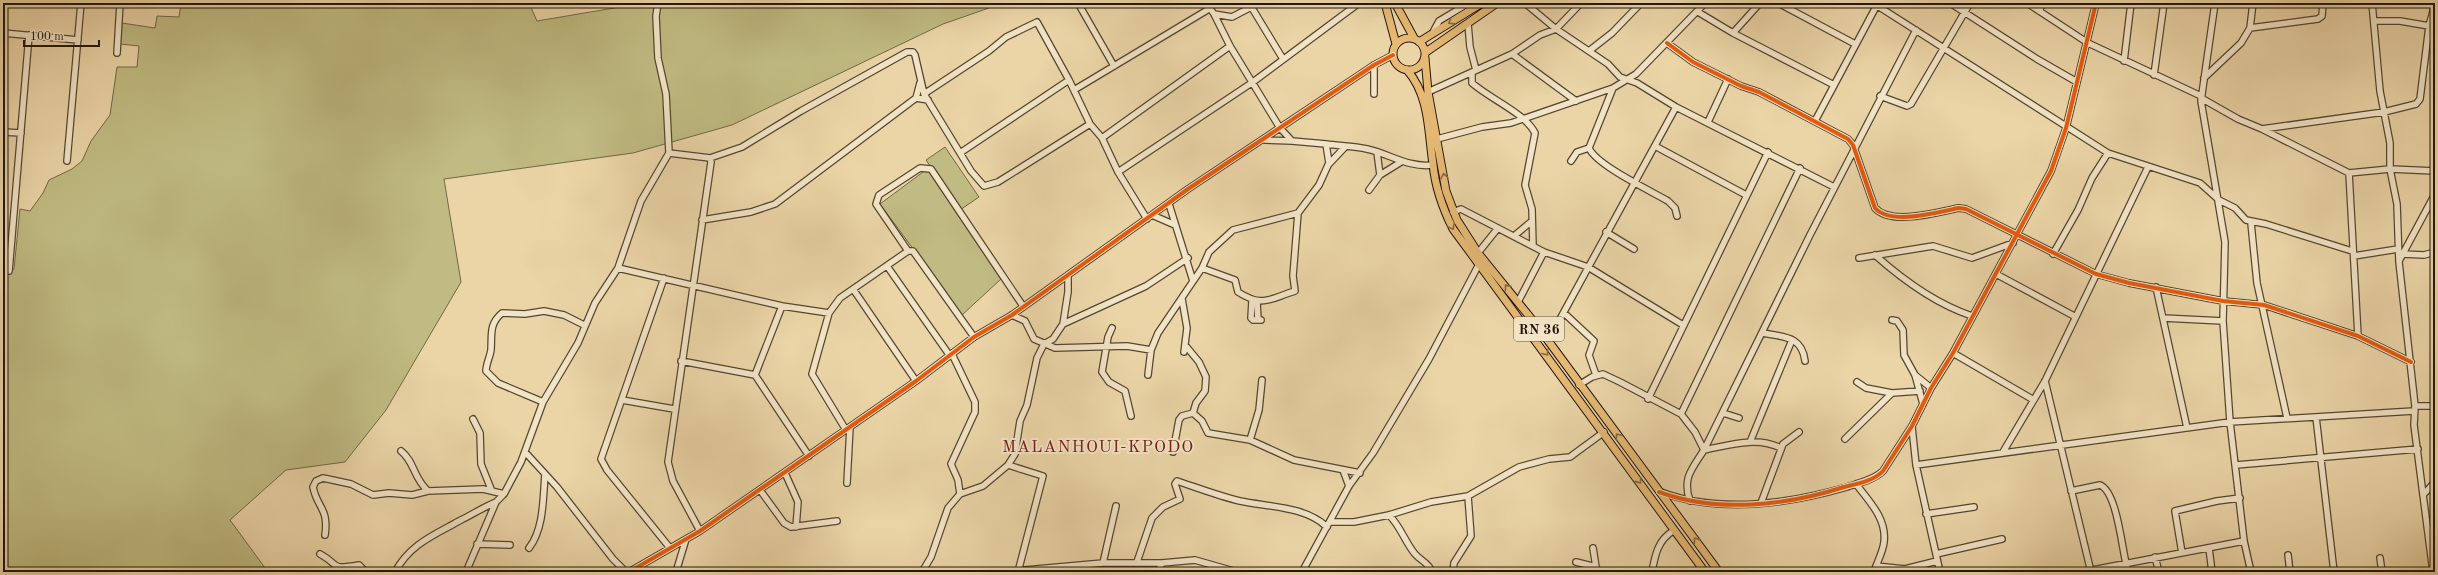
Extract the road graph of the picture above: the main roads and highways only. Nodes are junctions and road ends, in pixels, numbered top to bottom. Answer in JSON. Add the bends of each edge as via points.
{"nodes":[{"id":1,"x":1385,"y":3,"type":"edge"},
{"id":2,"x":1395,"y":3,"type":"edge"},
{"id":3,"x":1482,"y":3,"type":"edge"},
{"id":4,"x":1497,"y":3,"type":"edge"},
{"id":5,"x":1416,"y":40,"type":"junction"},
{"id":6,"x":1396,"y":44,"type":"junction"},
{"id":7,"x":1425,"y":55,"type":"junction"},
{"id":8,"x":1407,"y":70,"type":"junction"},
{"id":9,"x":1703,"y":570,"type":"edge"},
{"id":10,"x":1718,"y":572,"type":"edge"}],
"edges":[{"from":1,"to":6,"type":"main road"},
{"from":2,"to":5,"type":"main road","number":"RN 36"},
{"from":3,"to":5,"type":"main road","one_way":true,"via":[[1432,34]]},
{"from":4,"to":7,"type":"main road"},
{"from":5,"to":6,"type":"main road","via":[[1405,38]]},
{"from":5,"to":7,"type":"main road","number":"RN 36"},
{"from":6,"to":8,"type":"main road","number":"RN 36","via":[[1393,55],[1397,65]]},
{"from":7,"to":8,"type":"main road","via":[[1418,67]]},
{"from":10,"to":7,"type":"main road","number":"RN 36","one_way":true,"via":[[1548,341],[1478,253],[1452,212],[1428,92]]},
{"from":8,"to":9,"type":"main road","number":"RN 36","one_way":true,"via":[[1422,95],[1429,122],[1433,165],[1446,216],[1453,229]]}]}
